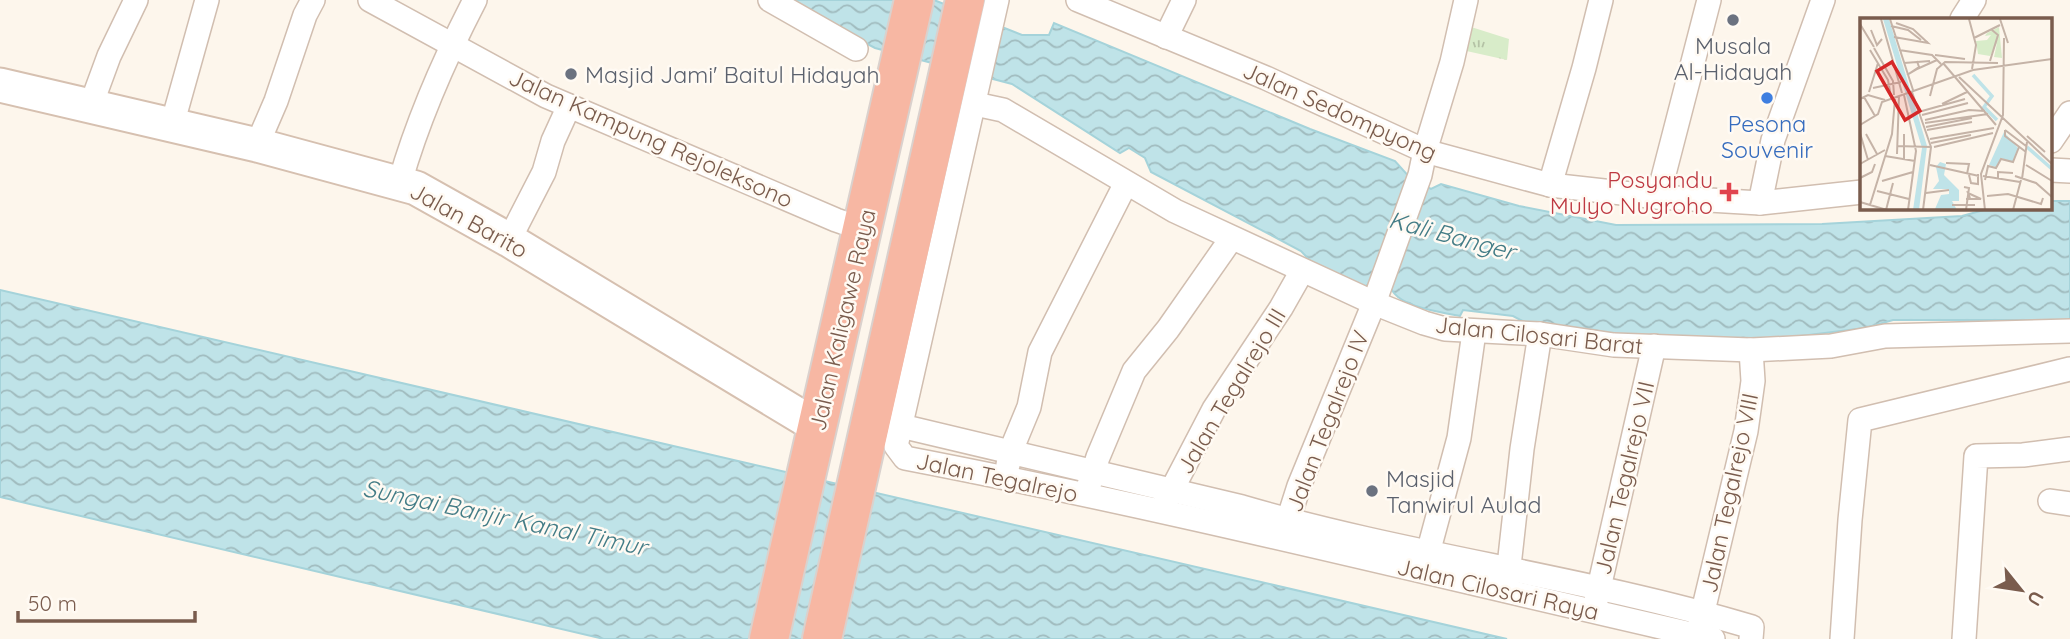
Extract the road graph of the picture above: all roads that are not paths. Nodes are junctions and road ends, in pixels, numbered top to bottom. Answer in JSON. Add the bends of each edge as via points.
{"nodes":[{"id":1,"x":136,"y":0,"type":"edge"},
{"id":2,"x":207,"y":0,"type":"edge"},
{"id":3,"x":313,"y":0,"type":"edge"},
{"id":4,"x":370,"y":0,"type":"edge"},
{"id":5,"x":475,"y":0,"type":"edge"},
{"id":6,"x":770,"y":0,"type":"edge"},
{"id":7,"x":914,"y":0,"type":"edge"},
{"id":8,"x":965,"y":0,"type":"edge"},
{"id":9,"x":998,"y":0,"type":"edge"},
{"id":10,"x":1078,"y":0,"type":"edge"},
{"id":11,"x":1184,"y":0,"type":"edge"},
{"id":12,"x":1466,"y":0,"type":"edge"},
{"id":13,"x":1601,"y":0,"type":"edge"},
{"id":14,"x":1709,"y":0,"type":"edge"},
{"id":15,"x":1824,"y":0,"type":"edge"},
{"id":16,"x":1974,"y":0,"type":"edge"},
{"id":17,"x":1963,"y":18,"type":"edge"},
{"id":18,"x":1166,"y":37,"type":"junction"},
{"id":19,"x":452,"y":45,"type":"junction"},
{"id":20,"x":856,"y":48,"type":"dead end"},
{"id":21,"x":0,"y":85,"type":"edge"},
{"id":22,"x":967,"y":91,"type":"junction"},
{"id":23,"x":90,"y":105,"type":"junction"},
{"id":24,"x":569,"y":106,"type":"junction"},
{"id":25,"x":2070,"y":113,"type":"edge"},
{"id":26,"x":172,"y":125,"type":"junction"},
{"id":27,"x":2052,"y":140,"type":"edge"},
{"id":28,"x":257,"y":145,"type":"junction"},
{"id":29,"x":1424,"y":151,"type":"junction"},
{"id":30,"x":2052,"y":170,"type":"edge"},
{"id":31,"x":2070,"y":171,"type":"edge"},
{"id":32,"x":400,"y":182,"type":"junction"},
{"id":33,"x":1126,"y":183,"type":"junction"},
{"id":34,"x":1550,"y":185,"type":"junction"},
{"id":35,"x":1860,"y":192,"type":"edge"},
{"id":36,"x":1658,"y":197,"type":"junction"},
{"id":37,"x":1760,"y":203,"type":"junction"},
{"id":38,"x":862,"y":229,"type":"junction"},
{"id":39,"x":1231,"y":239,"type":"junction"},
{"id":40,"x":509,"y":240,"type":"junction"},
{"id":41,"x":1302,"y":271,"type":"junction"},
{"id":42,"x":1378,"y":293,"type":"junction"},
{"id":43,"x":1474,"y":332,"type":"junction"},
{"id":44,"x":2070,"y":332,"type":"edge"},
{"id":45,"x":1540,"y":334,"type":"junction"},
{"id":46,"x":1654,"y":346,"type":"junction"},
{"id":47,"x":1751,"y":350,"type":"junction"},
{"id":48,"x":2070,"y":369,"type":"edge"},
{"id":49,"x":901,"y":426,"type":"junction"},
{"id":50,"x":815,"y":440,"type":"junction"},
{"id":51,"x":2070,"y":449,"type":"edge"},
{"id":52,"x":1010,"y":453,"type":"junction"},
{"id":53,"x":1093,"y":471,"type":"junction"},
{"id":54,"x":1006,"y":477,"type":"junction"},
{"id":55,"x":1085,"y":496,"type":"junction"},
{"id":56,"x":1166,"y":502,"type":"junction"},
{"id":57,"x":1285,"y":530,"type":"junction"},
{"id":58,"x":1426,"y":562,"type":"junction"},
{"id":59,"x":1507,"y":580,"type":"junction"},
{"id":60,"x":1599,"y":587,"type":"junction"},
{"id":61,"x":1594,"y":611,"type":"junction"},
{"id":62,"x":1702,"y":612,"type":"junction"},
{"id":63,"x":1705,"y":637,"type":"edge"},
{"id":64,"x":769,"y":639,"type":"edge"},
{"id":65,"x":822,"y":639,"type":"edge"},
{"id":66,"x":1751,"y":639,"type":"edge"},
{"id":67,"x":1842,"y":639,"type":"edge"},
{"id":68,"x":1964,"y":639,"type":"edge"}],
"edges":[{"from":1,"to":23,"type":"street"},
{"from":2,"to":26,"type":"street"},
{"from":3,"to":28,"type":"street"},
{"from":4,"to":19,"type":"street","name":"Jalan Kampung Rejoleksono"},
{"from":5,"to":19,"type":"street"},
{"from":6,"to":20,"type":"street"},
{"from":7,"to":38,"type":"highway","name":"Jalan Kaligawe Raya"},
{"from":8,"to":22,"type":"highway"},
{"from":9,"to":22,"type":"street","name":"Jalan Tegalrejo"},
{"from":10,"to":18,"type":"street","name":"Jalan Sedompyong"},
{"from":11,"to":18,"type":"street"},
{"from":12,"to":29,"type":"street","name":"Jalan Tegalrejo IV"},
{"from":13,"to":34,"type":"street"},
{"from":14,"to":36,"type":"street"},
{"from":15,"to":37,"type":"street","via":[[1773,140]]},
{"from":16,"to":17,"type":"street"},
{"from":18,"to":29,"type":"street","name":"Jalan Sedompyong"},
{"from":19,"to":24,"type":"street","name":"Jalan Kampung Rejoleksono"},
{"from":19,"to":32,"type":"street"},
{"from":21,"to":23,"type":"street","name":"Jalan Barito"},
{"from":22,"to":33,"type":"street","name":"Jalan Cilosari Barat"},
{"from":22,"to":49,"type":"street","name":"Jalan Tegalrejo"},
{"from":22,"to":65,"type":"highway","via":[[862,465]]},
{"from":23,"to":26,"type":"street","name":"Jalan Barito"},
{"from":24,"to":38,"type":"street","name":"Jalan Kampung Rejoleksono"},
{"from":24,"to":40,"type":"street","via":[[544,172]]},
{"from":25,"to":27,"type":"street"},
{"from":26,"to":28,"type":"street","name":"Jalan Barito"},
{"from":28,"to":32,"type":"street","name":"Jalan Barito"},
{"from":29,"to":34,"type":"street","name":"Jalan Sedompyong"},
{"from":29,"to":42,"type":"street","name":"Jalan Tegalrejo IV","via":[[1420,175]]},
{"from":30,"to":31,"type":"street"},
{"from":32,"to":40,"type":"street","name":"Jalan Barito"},
{"from":33,"to":39,"type":"street","name":"Jalan Cilosari Barat"},
{"from":33,"to":52,"type":"street","via":[[1040,352],[1029,407]]},
{"from":34,"to":36,"type":"street","name":"Jalan Sedompyong"},
{"from":35,"to":37,"type":"street","name":"Jalan Sedompyong"},
{"from":36,"to":37,"type":"street","name":"Jalan Sedompyong"},
{"from":38,"to":50,"type":"highway","name":"Jalan Kaligawe Raya"},
{"from":39,"to":41,"type":"street","name":"Jalan Cilosari Barat"},
{"from":39,"to":53,"type":"street","via":[[1134,371]]},
{"from":40,"to":50,"type":"street","name":"Jalan Barito"},
{"from":41,"to":42,"type":"street","name":"Jalan Cilosari Barat"},
{"from":41,"to":56,"type":"street","name":"Jalan Tegalrejo III","via":[[1214,409]]},
{"from":42,"to":43,"type":"street","name":"Jalan Cilosari Barat","via":[[1424,323]]},
{"from":42,"to":57,"type":"street","name":"Jalan Tegalrejo IV"},
{"from":43,"to":45,"type":"street","name":"Jalan Cilosari Barat"},
{"from":43,"to":58,"type":"street","via":[[1459,439]]},
{"from":44,"to":47,"type":"street","name":"Jalan Cilosari Barat","via":[[1885,336],[1831,346]]},
{"from":45,"to":46,"type":"street","name":"Jalan Cilosari Barat"},
{"from":45,"to":59,"type":"street"},
{"from":46,"to":47,"type":"street","name":"Jalan Cilosari Barat"},
{"from":46,"to":60,"type":"street","name":"Jalan Tegalrejo VII"},
{"from":47,"to":62,"type":"street","name":"Jalan Tegalrejo VIII","via":[[1753,382],[1746,431]]},
{"from":48,"to":67,"type":"street","via":[[1860,420]]},
{"from":49,"to":52,"type":"street"},
{"from":49,"to":54,"type":"street","name":"Jalan Tegalrejo","via":[[896,446],[905,458]]},
{"from":50,"to":64,"type":"highway","name":"Jalan Kaligawe Raya"},
{"from":51,"to":68,"type":"street","via":[[1976,456]]},
{"from":52,"to":53,"type":"street"},
{"from":52,"to":54,"type":"street"},
{"from":53,"to":55,"type":"street"},
{"from":53,"to":56,"type":"street"},
{"from":54,"to":55,"type":"street","name":"Jalan Tegalrejo"},
{"from":55,"to":56,"type":"street","name":"Jalan Tegalrejo"},
{"from":56,"to":57,"type":"street","name":"Jalan Tegalrejo"},
{"from":57,"to":58,"type":"street","name":"Jalan Cilosari Raya"},
{"from":58,"to":59,"type":"street","name":"Jalan Cilosari Raya"},
{"from":59,"to":60,"type":"street"},
{"from":59,"to":61,"type":"street","name":"Jalan Cilosari Raya"},
{"from":60,"to":61,"type":"street","name":"Jalan Tegalrejo VII"},
{"from":60,"to":62,"type":"street"},
{"from":61,"to":63,"type":"street","name":"Jalan Cilosari Raya"},
{"from":62,"to":63,"type":"street","name":"Jalan Tegalrejo VIII"},
{"from":62,"to":66,"type":"street","via":[[1752,628]]}]}
